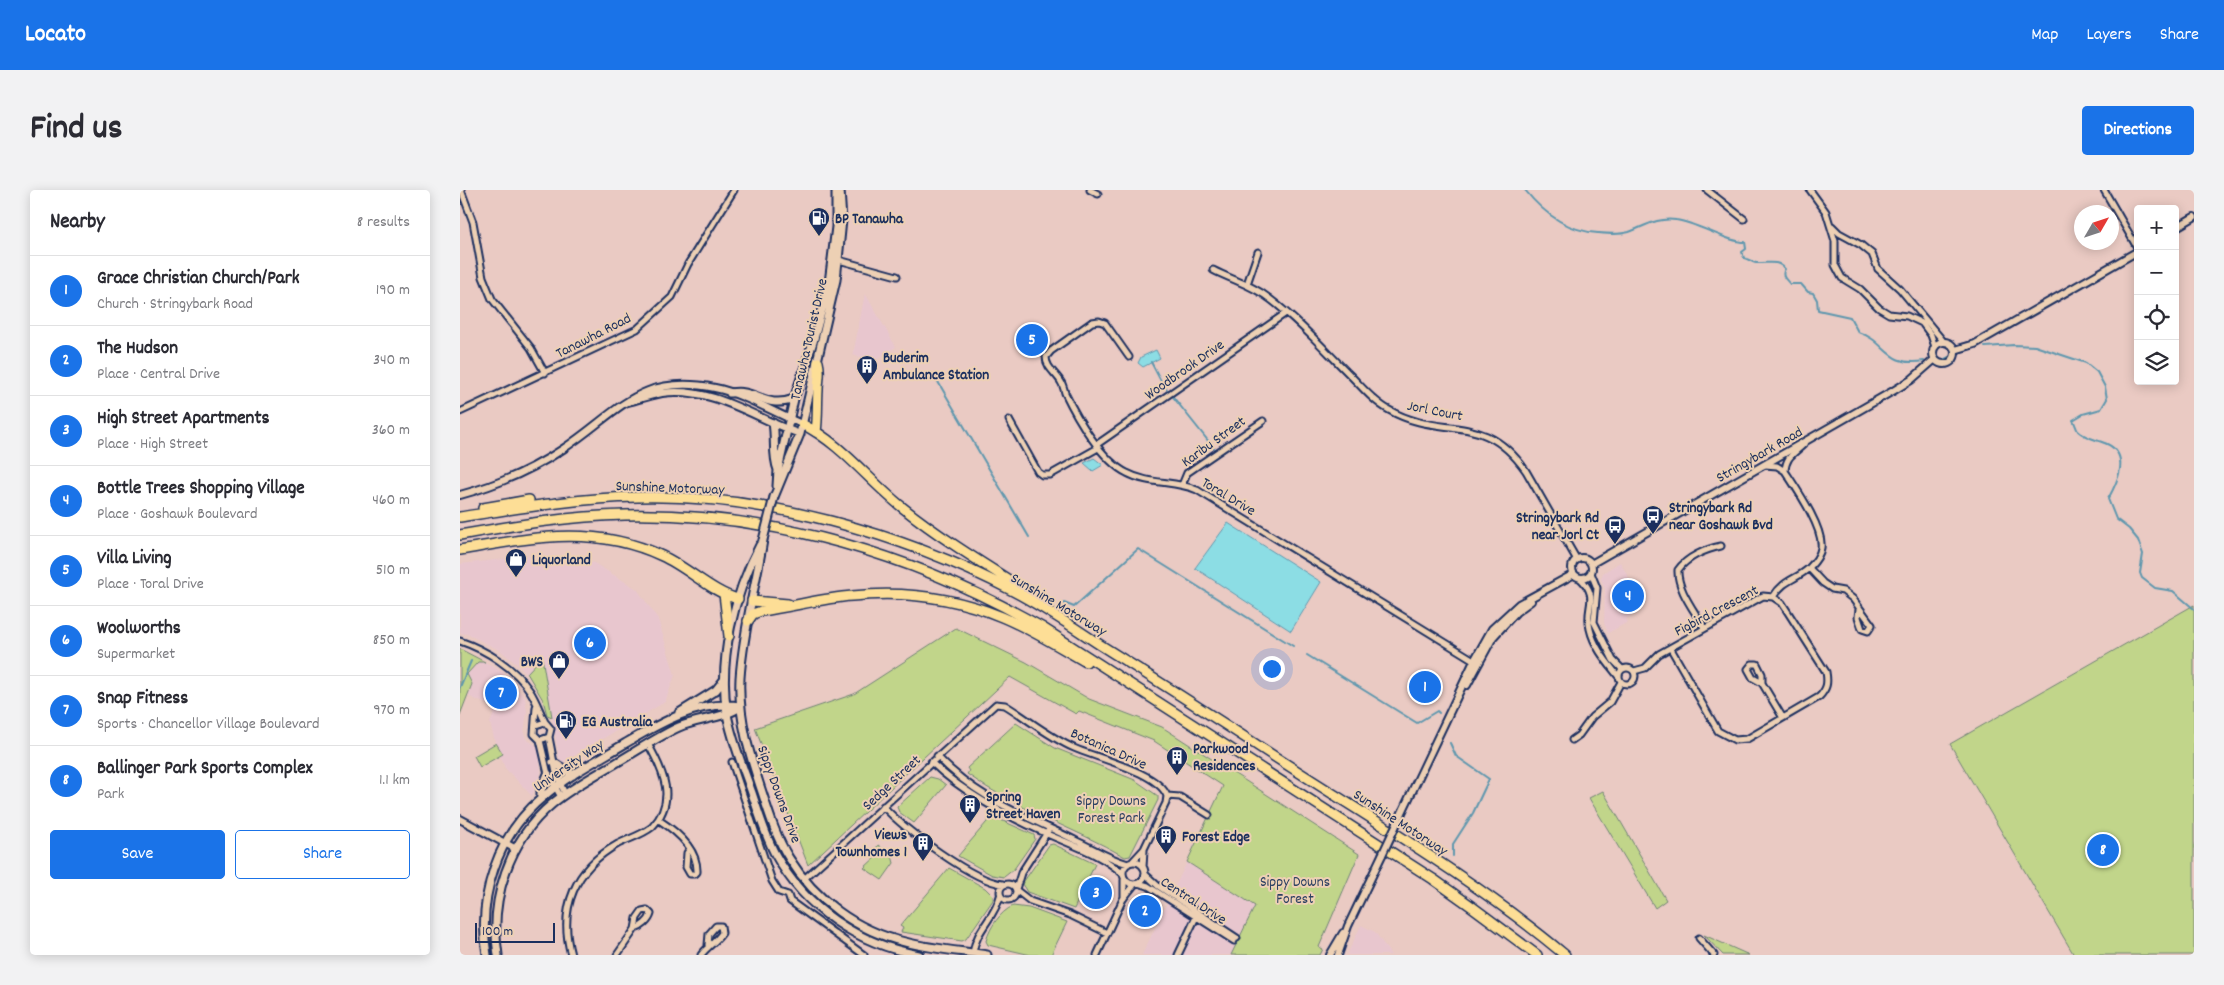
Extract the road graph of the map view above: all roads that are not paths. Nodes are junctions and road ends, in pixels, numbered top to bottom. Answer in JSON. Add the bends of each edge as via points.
{"nodes":[{"id":1,"x":461,"y":190,"type":"edge"},
{"id":2,"x":734,"y":190,"type":"edge"},
{"id":3,"x":836,"y":190,"type":"edge"},
{"id":4,"x":840,"y":190,"type":"edge"},
{"id":5,"x":1090,"y":190,"type":"edge"},
{"id":6,"x":1708,"y":190,"type":"edge"},
{"id":7,"x":1810,"y":190,"type":"edge"},
{"id":8,"x":2104,"y":190,"type":"edge"},
{"id":9,"x":1098,"y":194,"type":"dead end"},
{"id":10,"x":2194,"y":217,"type":"edge"},
{"id":11,"x":1744,"y":219,"type":"dead end"},
{"id":12,"x":1831,"y":225,"type":"junction"},
{"id":13,"x":2179,"y":226,"type":"edge"},
{"id":14,"x":2134,"y":243,"type":"edge"},
{"id":15,"x":1258,"y":252,"type":"dead end"},
{"id":16,"x":2134,"y":252,"type":"edge"},
{"id":17,"x":836,"y":259,"type":"junction"},
{"id":18,"x":1213,"y":270,"type":"dead end"},
{"id":19,"x":897,"y":276,"type":"dead end"},
{"id":20,"x":1246,"y":284,"type":"junction"},
{"id":21,"x":1286,"y":313,"type":"junction"},
{"id":22,"x":1944,"y":342,"type":"junction"},
{"id":23,"x":1935,"y":347,"type":"junction"},
{"id":24,"x":1955,"y":350,"type":"junction"},
{"id":25,"x":1129,"y":357,"type":"dead end"},
{"id":26,"x":1935,"y":359,"type":"junction"},
{"id":27,"x":818,"y":362,"type":"junction"},
{"id":28,"x":545,"y":373,"type":"junction"},
{"id":29,"x":730,"y":393,"type":"junction"},
{"id":30,"x":794,"y":399,"type":"junction"},
{"id":31,"x":622,"y":404,"type":"junction"},
{"id":32,"x":460,"y":412,"type":"edge"},
{"id":33,"x":790,"y":419,"type":"junction"},
{"id":34,"x":1010,"y":420,"type":"dead end"},
{"id":35,"x":1262,"y":421,"type":"dead end"},
{"id":36,"x":773,"y":423,"type":"junction"},
{"id":37,"x":802,"y":424,"type":"junction"},
{"id":38,"x":788,"y":430,"type":"junction"},
{"id":39,"x":816,"y":432,"type":"junction"},
{"id":40,"x":800,"y":434,"type":"junction"},
{"id":41,"x":1806,"y":441,"type":"junction"},
{"id":42,"x":1097,"y":446,"type":"junction"},
{"id":43,"x":1765,"y":465,"type":"junction"},
{"id":44,"x":778,"y":470,"type":"junction"},
{"id":45,"x":1785,"y":471,"type":"junction"},
{"id":46,"x":1182,"y":485,"type":"junction"},
{"id":47,"x":777,"y":489,"type":"junction"},
{"id":48,"x":460,"y":495,"type":"edge"},
{"id":49,"x":612,"y":498,"type":"junction"},
{"id":50,"x":460,"y":511,"type":"edge"},
{"id":51,"x":460,"y":517,"type":"edge"},
{"id":52,"x":460,"y":535,"type":"edge"},
{"id":53,"x":763,"y":540,"type":"junction"},
{"id":54,"x":1722,"y":546,"type":"dead end"},
{"id":55,"x":460,"y":550,"type":"edge"},
{"id":56,"x":1577,"y":560,"type":"junction"},
{"id":57,"x":1591,"y":564,"type":"junction"},
{"id":58,"x":1809,"y":568,"type":"junction"},
{"id":59,"x":1591,"y":573,"type":"junction"},
{"id":60,"x":1577,"y":576,"type":"junction"},
{"id":61,"x":724,"y":594,"type":"junction"},
{"id":62,"x":1773,"y":597,"type":"junction"},
{"id":63,"x":738,"y":599,"type":"junction"},
{"id":64,"x":752,"y":601,"type":"junction"},
{"id":65,"x":798,"y":604,"type":"junction"},
{"id":66,"x":1859,"y":609,"type":"dead end"},
{"id":67,"x":748,"y":621,"type":"junction"},
{"id":68,"x":1704,"y":628,"type":"junction"},
{"id":69,"x":729,"y":636,"type":"junction"},
{"id":70,"x":460,"y":641,"type":"edge"},
{"id":71,"x":1671,"y":649,"type":"junction"},
{"id":72,"x":1477,"y":662,"type":"junction"},
{"id":73,"x":1132,"y":664,"type":"junction"},
{"id":74,"x":1622,"y":670,"type":"junction"},
{"id":75,"x":1634,"y":671,"type":"junction"},
{"id":76,"x":726,"y":672,"type":"junction"},
{"id":77,"x":1619,"y":679,"type":"junction"},
{"id":78,"x":1762,"y":683,"type":"dead end"},
{"id":79,"x":1158,"y":702,"type":"junction"},
{"id":80,"x":726,"y":704,"type":"junction"},
{"id":81,"x":996,"y":704,"type":"joint"},
{"id":82,"x":740,"y":706,"type":"junction"},
{"id":83,"x":536,"y":707,"type":"junction"},
{"id":84,"x":727,"y":713,"type":"junction"},
{"id":85,"x":1783,"y":718,"type":"junction"},
{"id":86,"x":545,"y":722,"type":"junction"},
{"id":87,"x":661,"y":723,"type":"junction"},
{"id":88,"x":536,"y":725,"type":"junction"},
{"id":89,"x":642,"y":734,"type":"junction"},
{"id":90,"x":549,"y":737,"type":"junction"},
{"id":91,"x":540,"y":740,"type":"junction"},
{"id":92,"x":1572,"y":740,"type":"dead end"},
{"id":93,"x":648,"y":744,"type":"junction"},
{"id":94,"x":937,"y":756,"type":"junction"},
{"id":95,"x":553,"y":762,"type":"junction"},
{"id":96,"x":732,"y":762,"type":"dead end"},
{"id":97,"x":931,"y":762,"type":"junction"},
{"id":98,"x":548,"y":774,"type":"junction"},
{"id":99,"x":572,"y":775,"type":"junction"},
{"id":100,"x":557,"y":786,"type":"junction"},
{"id":101,"x":563,"y":795,"type":"junction"},
{"id":102,"x":1167,"y":796,"type":"junction"},
{"id":103,"x":541,"y":798,"type":"junction"},
{"id":104,"x":883,"y":806,"type":"junction"},
{"id":105,"x":1209,"y":815,"type":"dead end"},
{"id":106,"x":460,"y":819,"type":"edge"},
{"id":107,"x":659,"y":820,"type":"junction"},
{"id":108,"x":1048,"y":831,"type":"junction"},
{"id":109,"x":505,"y":843,"type":"junction"},
{"id":110,"x":516,"y":849,"type":"junction"},
{"id":111,"x":1144,"y":849,"type":"junction"},
{"id":112,"x":690,"y":850,"type":"dead end"},
{"id":113,"x":1130,"y":863,"type":"junction"},
{"id":114,"x":1143,"y":868,"type":"junction"},
{"id":115,"x":1021,"y":873,"type":"junction"},
{"id":116,"x":1145,"y":874,"type":"junction"},
{"id":117,"x":1124,"y":877,"type":"junction"},
{"id":118,"x":804,"y":879,"type":"junction"},
{"id":119,"x":986,"y":880,"type":"junction"},
{"id":120,"x":1005,"y":884,"type":"junction"},
{"id":121,"x":1137,"y":884,"type":"junction"},
{"id":122,"x":797,"y":885,"type":"junction"},
{"id":123,"x":1016,"y":890,"type":"junction"},
{"id":124,"x":788,"y":895,"type":"junction"},
{"id":125,"x":1000,"y":895,"type":"junction"},
{"id":126,"x":1124,"y":899,"type":"junction"},
{"id":127,"x":1009,"y":900,"type":"junction"},
{"id":128,"x":1030,"y":901,"type":"junction"},
{"id":129,"x":994,"y":911,"type":"junction"},
{"id":130,"x":1197,"y":915,"type":"junction"},
{"id":131,"x":1348,"y":926,"type":"junction"},
{"id":132,"x":635,"y":929,"type":"dead end"},
{"id":133,"x":1107,"y":933,"type":"junction"},
{"id":134,"x":1699,"y":938,"type":"dead end"},
{"id":135,"x":1236,"y":939,"type":"dead end"},
{"id":136,"x":708,"y":945,"type":"dead end"},
{"id":137,"x":973,"y":953,"type":"junction"},
{"id":138,"x":487,"y":955,"type":"edge"},
{"id":139,"x":498,"y":955,"type":"edge"},
{"id":140,"x":571,"y":955,"type":"edge"},
{"id":141,"x":617,"y":955,"type":"edge"},
{"id":142,"x":701,"y":955,"type":"edge"},
{"id":143,"x":864,"y":955,"type":"edge"},
{"id":144,"x":919,"y":955,"type":"edge"},
{"id":145,"x":987,"y":955,"type":"edge"},
{"id":146,"x":1097,"y":955,"type":"edge"},
{"id":147,"x":1178,"y":955,"type":"edge"},
{"id":148,"x":1330,"y":955,"type":"edge"},
{"id":149,"x":1338,"y":955,"type":"edge"},
{"id":150,"x":1537,"y":955,"type":"edge"},
{"id":151,"x":1565,"y":955,"type":"edge"},
{"id":152,"x":1714,"y":955,"type":"edge"}],
"edges":[{"from":1,"to":28,"type":"street","via":[[473,222],[483,277],[492,300],[531,348]]},
{"from":2,"to":28,"type":"street","name":"Tanawha Road","via":[[688,264],[672,298],[637,329]]},
{"from":3,"to":17,"type":"main road","name":"Tanawha Tourist Drive"},
{"from":4,"to":17,"type":"main road","name":"Tanawha Tourist Drive","via":[[842,220]]},
{"from":5,"to":9,"type":"street"},
{"from":6,"to":11,"type":"street"},
{"from":7,"to":12,"type":"street"},
{"from":8,"to":14,"type":"street"},
{"from":10,"to":13,"type":"street"},
{"from":12,"to":22,"type":"street","via":[[1872,254],[1878,269],[1900,289]]},
{"from":12,"to":23,"type":"street","via":[[1835,265],[1842,278],[1860,288],[1889,314],[1908,316],[1922,323]]},
{"from":15,"to":20,"type":"street"},
{"from":16,"to":24,"type":"street","via":[[1974,344]]},
{"from":17,"to":19,"type":"street"},
{"from":17,"to":27,"type":"main road","name":"Tanawha Tourist Drive"},
{"from":17,"to":30,"type":"main road","name":"Tanawha Tourist Drive"},
{"from":18,"to":20,"type":"street","name":"Jorl Court"},
{"from":20,"to":21,"type":"street","name":"Jorl Court"},
{"from":21,"to":42,"type":"street","name":"Woodbrook Drive"},
{"from":21,"to":56,"type":"street","name":"Jorl Court","via":[[1387,409],[1413,420],[1490,436],[1518,458]]},
{"from":22,"to":23,"type":"street"},
{"from":22,"to":24,"type":"street"},
{"from":23,"to":26,"type":"street"},
{"from":24,"to":26,"type":"street","via":[[1955,358],[1950,363],[1940,364]]},
{"from":25,"to":42,"type":"street","name":"Toral Drive","via":[[1105,323],[1099,320],[1046,357]]},
{"from":26,"to":41,"type":"street","name":"Stringybark Road","via":[[1911,380]]},
{"from":27,"to":37,"type":"main road","name":"Tanawha Tourist Drive"},
{"from":27,"to":39,"type":"highway","via":[[821,372]]},
{"from":28,"to":32,"type":"street","name":"Tanawha Road"},
{"from":29,"to":30,"type":"main road","via":[[742,391],[775,403]]},
{"from":29,"to":31,"type":"street","via":[[703,386],[666,385],[638,394]]},
{"from":29,"to":33,"type":"street"},
{"from":30,"to":33,"type":"main road","name":"Tanawha Tourist Drive"},
{"from":31,"to":36,"type":"street","via":[[661,393],[692,393],[719,399]]},
{"from":31,"to":48,"type":"street","via":[[563,449],[534,466],[493,485]]},
{"from":33,"to":37,"type":"street"},
{"from":33,"to":38,"type":"main road","name":"Tanawha Tourist Drive"},
{"from":34,"to":42,"type":"street","name":"Woodbrook Drive","via":[[1042,475],[1050,475]]},
{"from":35,"to":46,"type":"street","name":"Karibu Street","via":[[1187,473]]},
{"from":36,"to":38,"type":"street"},
{"from":36,"to":44,"type":"main road","via":[[776,437],[774,460]]},
{"from":37,"to":39,"type":"highway"},
{"from":37,"to":40,"type":"main road","name":"Tanawha Tourist Drive"},
{"from":38,"to":40,"type":"street"},
{"from":38,"to":44,"type":"main road","name":"Tanawha Tourist Drive"},
{"from":39,"to":73,"type":"highway","via":[[920,521],[1054,608]]},
{"from":40,"to":47,"type":"main road","name":"Tanawha Tourist Drive"},
{"from":41,"to":43,"type":"street","name":"Stringybark Road"},
{"from":41,"to":45,"type":"street","via":[[1788,457]]},
{"from":42,"to":46,"type":"street","name":"Toral Drive","via":[[1108,460],[1128,474],[1144,480]]},
{"from":43,"to":45,"type":"street"},
{"from":43,"to":57,"type":"street","name":"Stringybark Road"},
{"from":44,"to":47,"type":"main road","name":"Tanawha Tourist Drive"},
{"from":45,"to":58,"type":"street","via":[[1819,530],[1821,548]]},
{"from":46,"to":72,"type":"street","name":"Toral Drive","via":[[1197,490]]},
{"from":47,"to":53,"type":"main road","name":"Tanawha Tourist Drive","bridge":true},
{"from":49,"to":50,"type":"highway","via":[[574,495]]},
{"from":49,"to":51,"type":"highway","name":"Sunshine Motorway","via":[[558,502]]},
{"from":49,"to":73,"type":"highway","name":"Sunshine Motorway","via":[[674,498],[760,507],[842,524],[888,538],[953,562],[1012,591]]},
{"from":52,"to":79,"type":"highway","name":"Sunshine Motorway","via":[[520,524],[652,515],[737,522],[824,538],[916,566],[1007,607]]},
{"from":53,"to":63,"type":"main road","name":"Tanawha Tourist Drive"},
{"from":53,"to":64,"type":"main road","name":"Tanawha Tourist Drive"},
{"from":54,"to":68,"type":"street","via":[[1686,561],[1678,570],[1681,587]]},
{"from":55,"to":61,"type":"highway","via":[[544,537],[602,538],[662,556]]},
{"from":56,"to":57,"type":"street"},
{"from":56,"to":60,"type":"street","via":[[1573,568]]},
{"from":57,"to":59,"type":"street"},
{"from":58,"to":62,"type":"street","via":[[1779,586]]},
{"from":58,"to":66,"type":"street","via":[[1823,583],[1853,598]]},
{"from":59,"to":60,"type":"street","via":[[1586,577]]},
{"from":59,"to":74,"type":"street","via":[[1597,588],[1594,622],[1613,660]]},
{"from":60,"to":72,"type":"street","via":[[1542,592],[1516,612],[1493,637]]},
{"from":60,"to":77,"type":"street","via":[[1590,589],[1590,628],[1596,645]]},
{"from":61,"to":63,"type":"highway"},
{"from":61,"to":69,"type":"highway"},
{"from":62,"to":68,"type":"street","name":"Figbird Crescent","via":[[1763,596]]},
{"from":62,"to":85,"type":"street","name":"Figbird Crescent","via":[[1782,603],[1826,672],[1828,681],[1819,697]]},
{"from":63,"to":64,"type":"main road"},
{"from":63,"to":69,"type":"main road","name":"Sippy Downs Drive"},
{"from":64,"to":65,"type":"highway"},
{"from":64,"to":67,"type":"main road","name":"Sippy Downs Drive"},
{"from":65,"to":67,"type":"highway","via":[[762,610]]},
{"from":65,"to":79,"type":"highway","via":[[849,596],[893,594],[968,605],[1018,624]]},
{"from":67,"to":82,"type":"main road","name":"Sippy Downs Drive","via":[[740,675]]},
{"from":68,"to":71,"type":"street","name":"Figbird Crescent"},
{"from":69,"to":76,"type":"main road","name":"Sippy Downs Drive"},
{"from":70,"to":83,"type":"street","via":[[511,670],[529,690]]},
{"from":71,"to":75,"type":"street","name":"Figbird Crescent","via":[[1659,654],[1645,668]]},
{"from":71,"to":85,"type":"street","name":"Figbird Crescent","via":[[1718,731],[1726,737],[1747,739]]},
{"from":72,"to":131,"type":"street","bridge":true},
{"from":73,"to":151,"type":"highway","name":"Sunshine Motorway","via":[[1472,885]]},
{"from":74,"to":75,"type":"street"},
{"from":74,"to":77,"type":"street"},
{"from":75,"to":77,"type":"street","via":[[1635,678],[1631,684]]},
{"from":76,"to":80,"type":"main road","name":"Sippy Downs Drive"},
{"from":76,"to":87,"type":"main road","via":[[718,689]]},
{"from":77,"to":92,"type":"street","via":[[1610,702]]},
{"from":78,"to":85,"type":"street"},
{"from":79,"to":150,"type":"highway","name":"Sunshine Motorway","via":[[1433,879]]},
{"from":80,"to":82,"type":"main road","name":"University Way"},
{"from":80,"to":84,"type":"main road","name":"Sippy Downs Drive"},
{"from":80,"to":87,"type":"main road","name":"University Way","via":[[701,708]]},
{"from":81,"to":94,"type":"street","name":"Sedge Street"},
{"from":81,"to":102,"type":"street","name":"Botanica Drive","via":[[1005,705],[1073,748],[1140,773],[1161,786]]},
{"from":82,"to":84,"type":"main road","name":"University Way"},
{"from":82,"to":118,"type":"main road","name":"Sippy Downs Drive","via":[[749,754],[770,816],[788,858]]},
{"from":83,"to":86,"type":"street"},
{"from":83,"to":88,"type":"street"},
{"from":84,"to":93,"type":"main road","name":"University Way","via":[[686,724]]},
{"from":84,"to":122,"type":"main road","name":"Sippy Downs Drive","via":[[770,843]]},
{"from":86,"to":88,"type":"street"},
{"from":86,"to":90,"type":"street","via":[[551,729]]},
{"from":87,"to":89,"type":"main road","name":"University Way"},
{"from":88,"to":91,"type":"street","via":[[534,734]]},
{"from":89,"to":93,"type":"main road"},
{"from":89,"to":99,"type":"main road","name":"University Way"},
{"from":90,"to":91,"type":"street"},
{"from":90,"to":95,"type":"street"},
{"from":91,"to":98,"type":"street"},
{"from":93,"to":101,"type":"main road","name":"University Way"},
{"from":93,"to":107,"type":"street","via":[[657,760],[667,793]]},
{"from":94,"to":97,"type":"street","name":"Sedge Street"},
{"from":94,"to":108,"type":"street","via":[[981,793]]},
{"from":95,"to":99,"type":"main road"},
{"from":95,"to":100,"type":"street"},
{"from":96,"to":124,"type":"street","via":[[772,881],[779,892]]},
{"from":97,"to":104,"type":"street","name":"Sedge Street"},
{"from":97,"to":108,"type":"street","via":[[994,808]]},
{"from":98,"to":100,"type":"street"},
{"from":98,"to":103,"type":"main road"},
{"from":99,"to":100,"type":"main road","name":"University Way"},
{"from":100,"to":101,"type":"street"},
{"from":100,"to":103,"type":"main road","name":"University Way"},
{"from":101,"to":110,"type":"main road","name":"University Way","via":[[534,822]]},
{"from":102,"to":105,"type":"street","name":"Botanica Drive","via":[[1180,797]]},
{"from":102,"to":111,"type":"street"},
{"from":103,"to":109,"type":"main road","name":"University Way","via":[[516,825]]},
{"from":104,"to":118,"type":"street","name":"Sedge Street"},
{"from":104,"to":119,"type":"street","via":[[953,861]]},
{"from":106,"to":109,"type":"street"},
{"from":107,"to":112,"type":"street","via":[[671,828]]},
{"from":107,"to":140,"type":"street","via":[[643,834],[602,855],[578,882],[566,918],[566,937]]},
{"from":108,"to":113,"type":"street","via":[[1114,860]]},
{"from":108,"to":115,"type":"street"},
{"from":108,"to":117,"type":"street","via":[[1110,864]]},
{"from":109,"to":110,"type":"street"},
{"from":109,"to":138,"type":"main road","name":"University Way","via":[[486,898]]},
{"from":110,"to":139,"type":"main road","name":"University Way","via":[[498,898]]},
{"from":111,"to":113,"type":"street"},
{"from":111,"to":114,"type":"street"},
{"from":113,"to":114,"type":"street"},
{"from":113,"to":117,"type":"street","via":[[1124,869]]},
{"from":114,"to":116,"type":"street"},
{"from":115,"to":120,"type":"street"},
{"from":115,"to":123,"type":"street"},
{"from":116,"to":121,"type":"street"},
{"from":116,"to":130,"type":"street","name":"Central Drive"},
{"from":117,"to":121,"type":"street","via":[[1129,884]]},
{"from":117,"to":126,"type":"street"},
{"from":118,"to":122,"type":"main road"},
{"from":118,"to":137,"type":"main road","name":"Sippy Downs Drive","via":[[836,910],[870,930],[906,943]]},
{"from":119,"to":120,"type":"street"},
{"from":119,"to":125,"type":"street"},
{"from":120,"to":123,"type":"street","via":[[1011,884]]},
{"from":120,"to":125,"type":"street","via":[[1000,888]]},
{"from":121,"to":126,"type":"street"},
{"from":121,"to":130,"type":"street","name":"Central Drive","via":[[1148,886]]},
{"from":122,"to":124,"type":"street"},
{"from":122,"to":144,"type":"main road","name":"Sippy Downs Drive","via":[[829,917],[851,931],[891,949]]},
{"from":123,"to":127,"type":"street","via":[[1015,896]]},
{"from":123,"to":128,"type":"street"},
{"from":124,"to":143,"type":"street","via":[[791,902]]},
{"from":125,"to":127,"type":"street"},
{"from":125,"to":129,"type":"street"},
{"from":126,"to":133,"type":"street"},
{"from":127,"to":128,"type":"street"},
{"from":127,"to":129,"type":"street"},
{"from":128,"to":133,"type":"street"},
{"from":129,"to":137,"type":"street","via":[[977,935]]},
{"from":130,"to":135,"type":"street","name":"Central Drive"},
{"from":130,"to":147,"type":"street"},
{"from":131,"to":148,"type":"street"},
{"from":131,"to":149,"type":"street"},
{"from":132,"to":141,"type":"street"},
{"from":133,"to":146,"type":"street"},
{"from":134,"to":152,"type":"street"},
{"from":136,"to":142,"type":"street"},
{"from":137,"to":145,"type":"main road","name":"Sippy Downs Drive"}]}
